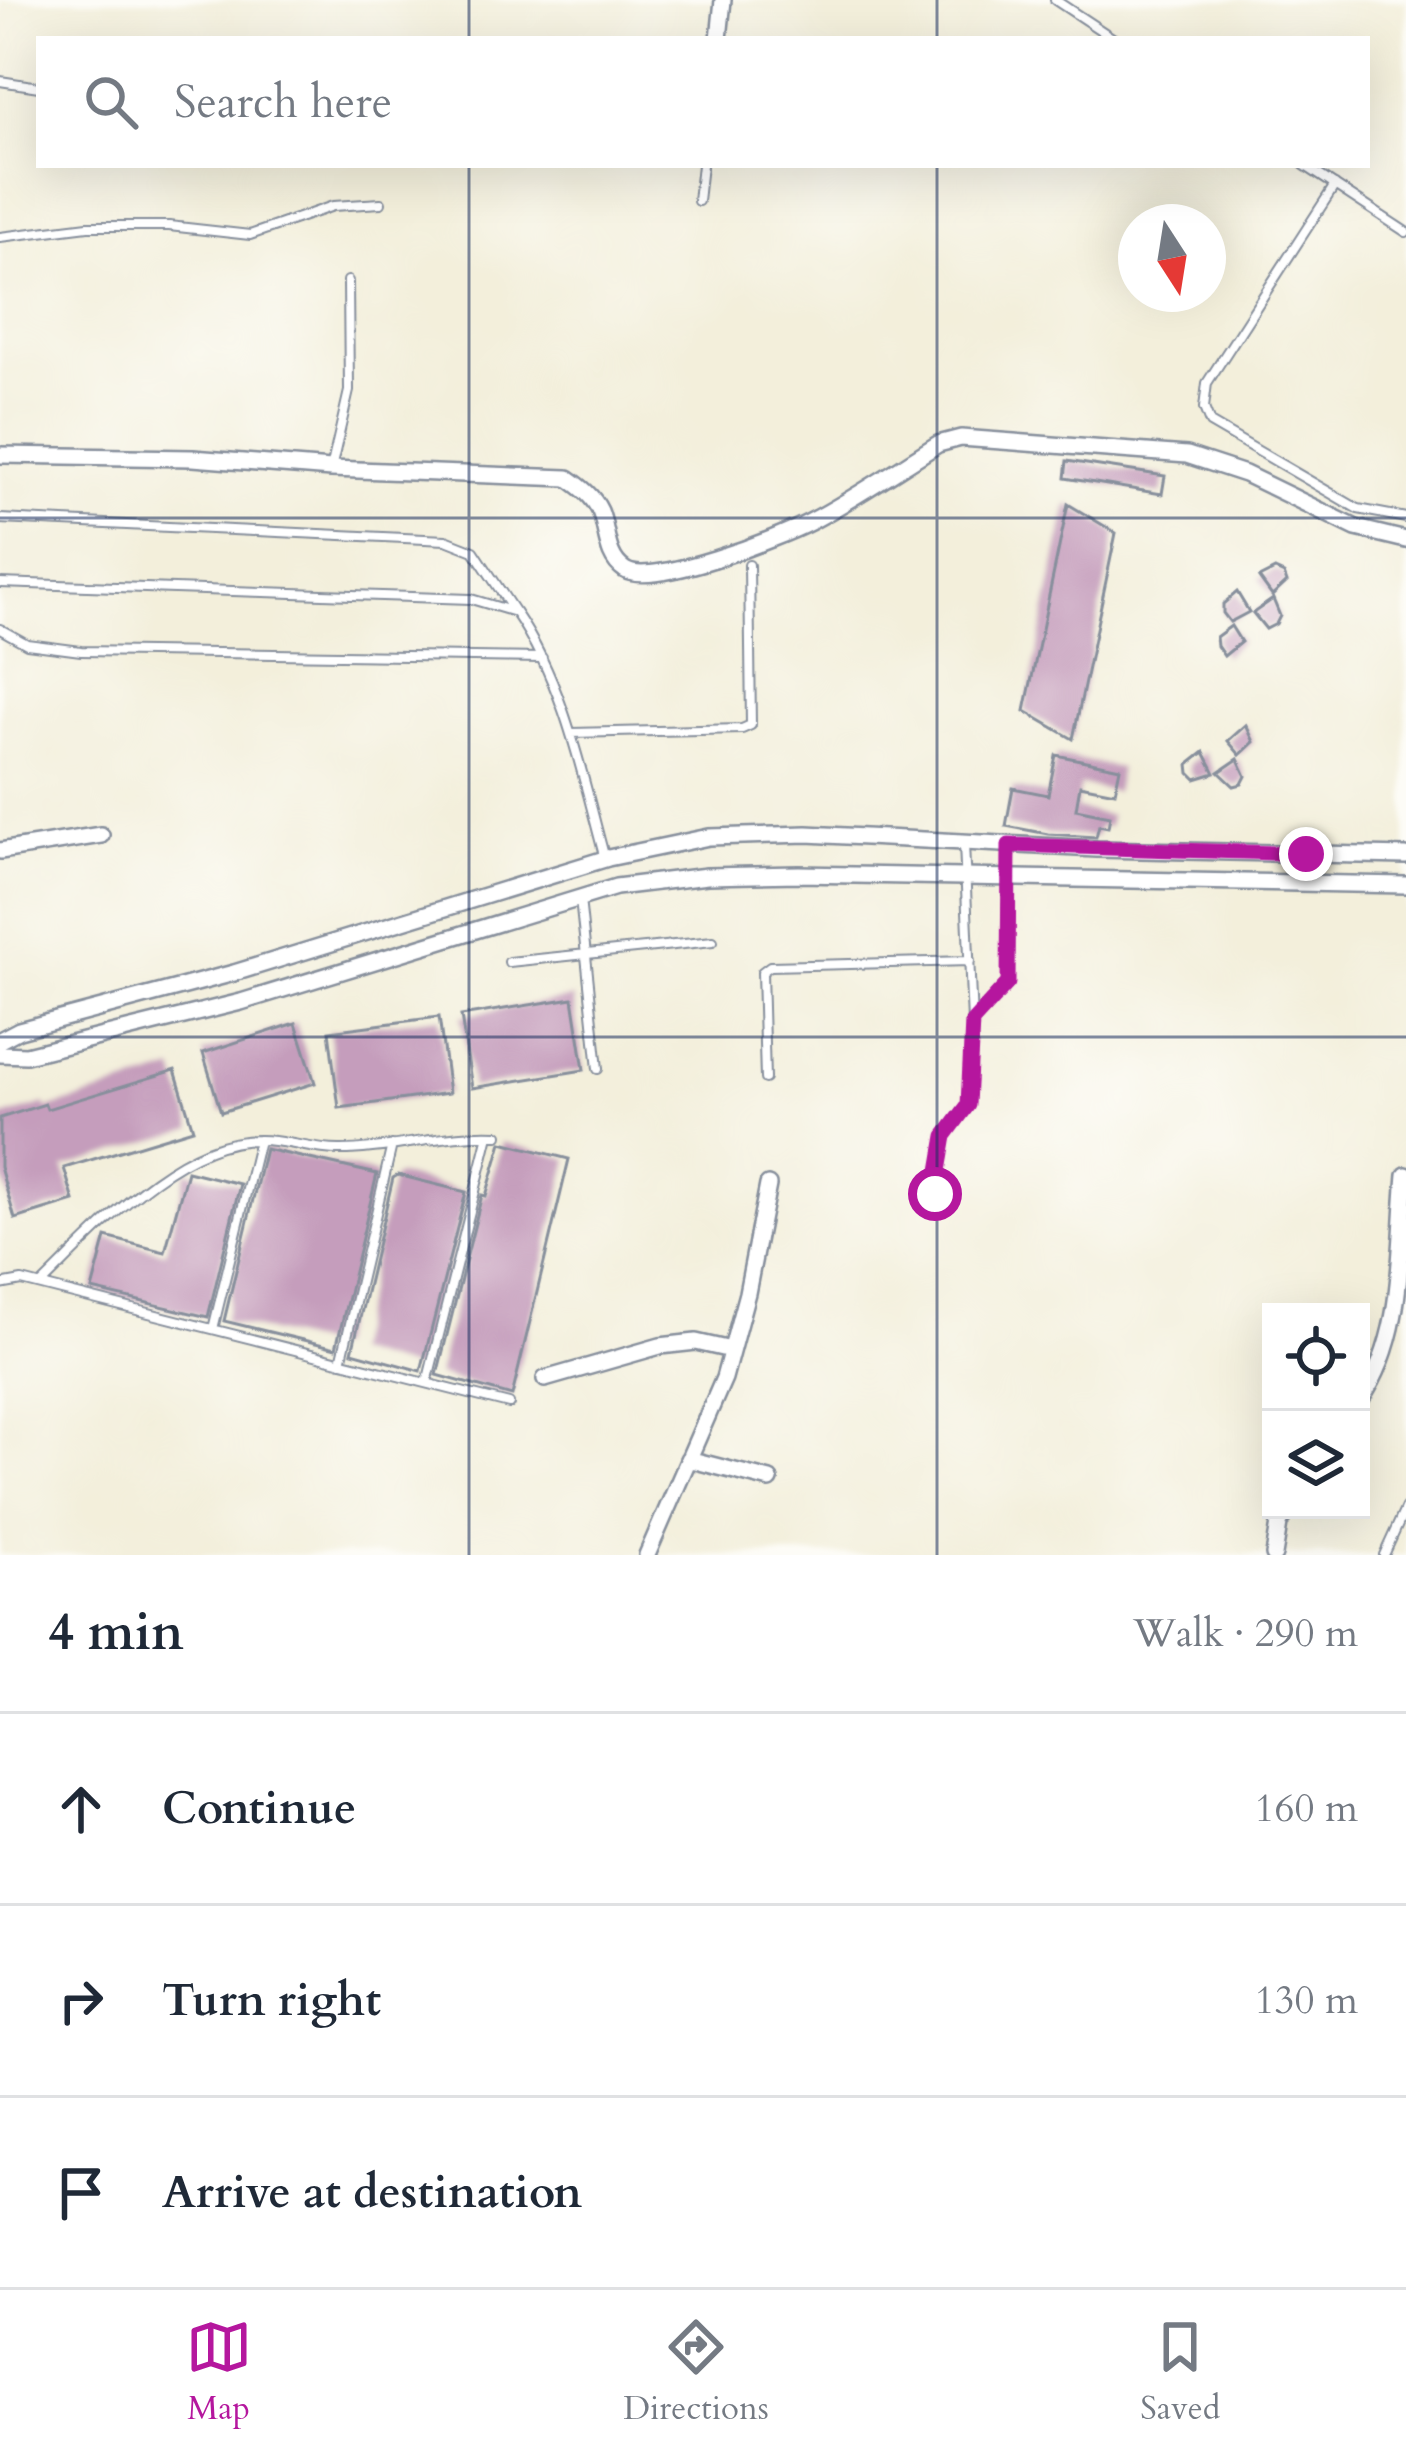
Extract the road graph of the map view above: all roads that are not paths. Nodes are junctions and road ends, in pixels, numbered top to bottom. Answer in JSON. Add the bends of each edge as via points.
{"nodes":[{"id":1,"x":723,"y":0,"type":"edge"},
{"id":2,"x":1055,"y":0,"type":"edge"},
{"id":3,"x":719,"y":36,"type":"edge"},
{"id":4,"x":1109,"y":36,"type":"edge"},
{"id":5,"x":0,"y":81,"type":"edge"},
{"id":6,"x":36,"y":87,"type":"edge"},
{"id":7,"x":703,"y":168,"type":"edge"},
{"id":8,"x":1309,"y":168,"type":"edge"},
{"id":9,"x":1335,"y":185,"type":"junction"},
{"id":10,"x":698,"y":201,"type":"dead end"},
{"id":11,"x":381,"y":202,"type":"dead end"},
{"id":12,"x":1406,"y":232,"type":"edge"},
{"id":13,"x":0,"y":237,"type":"edge"},
{"id":14,"x":348,"y":280,"type":"dead end"},
{"id":15,"x":0,"y":455,"type":"edge"},
{"id":16,"x":332,"y":470,"type":"junction"},
{"id":17,"x":1406,"y":518,"type":"edge"},
{"id":18,"x":0,"y":519,"type":"edge"},
{"id":19,"x":1406,"y":540,"type":"edge"},
{"id":20,"x":748,"y":565,"type":"dead end"},
{"id":21,"x":0,"y":583,"type":"edge"},
{"id":22,"x":515,"y":612,"type":"junction"},
{"id":23,"x":0,"y":629,"type":"edge"},
{"id":24,"x":544,"y":658,"type":"junction"},
{"id":25,"x":571,"y":733,"type":"junction"},
{"id":26,"x":101,"y":836,"type":"dead end"},
{"id":27,"x":964,"y":842,"type":"junction"},
{"id":28,"x":1009,"y":845,"type":"junction"},
{"id":29,"x":0,"y":851,"type":"edge"},
{"id":30,"x":1406,"y":856,"type":"edge"},
{"id":31,"x":605,"y":859,"type":"junction"},
{"id":32,"x":966,"y":877,"type":"junction"},
{"id":33,"x":1009,"y":877,"type":"junction"},
{"id":34,"x":1406,"y":885,"type":"edge"},
{"id":35,"x":579,"y":898,"type":"junction"},
{"id":36,"x":713,"y":941,"type":"dead end"},
{"id":37,"x":586,"y":952,"type":"junction"},
{"id":38,"x":970,"y":961,"type":"junction"},
{"id":39,"x":509,"y":962,"type":"dead end"},
{"id":40,"x":972,"y":1022,"type":"junction"},
{"id":41,"x":0,"y":1040,"type":"edge"},
{"id":42,"x":0,"y":1054,"type":"edge"},
{"id":43,"x":598,"y":1069,"type":"dead end"},
{"id":44,"x":765,"y":1079,"type":"dead end"},
{"id":45,"x":259,"y":1140,"type":"junction"},
{"id":46,"x":392,"y":1145,"type":"junction"},
{"id":47,"x":1406,"y":1174,"type":"edge"},
{"id":48,"x":768,"y":1185,"type":"dead end"},
{"id":49,"x":935,"y":1194,"type":"dead end"},
{"id":50,"x":0,"y":1285,"type":"edge"},
{"id":51,"x":40,"y":1286,"type":"junction"},
{"id":52,"x":213,"y":1329,"type":"junction"},
{"id":53,"x":731,"y":1350,"type":"junction"},
{"id":54,"x":341,"y":1362,"type":"junction"},
{"id":55,"x":545,"y":1379,"type":"dead end"},
{"id":56,"x":427,"y":1383,"type":"junction"},
{"id":57,"x":1370,"y":1386,"type":"edge"},
{"id":58,"x":508,"y":1404,"type":"dead end"},
{"id":59,"x":688,"y":1459,"type":"junction"},
{"id":60,"x":770,"y":1480,"type":"dead end"},
{"id":61,"x":1406,"y":1507,"type":"edge"},
{"id":62,"x":1282,"y":1519,"type":"edge"},
{"id":63,"x":647,"y":1555,"type":"edge"},
{"id":64,"x":1274,"y":1555,"type":"edge"},
{"id":65,"x":1384,"y":1555,"type":"edge"}],
"edges":[{"from":1,"to":3,"type":"street"},
{"from":2,"to":4,"type":"lane"},
{"from":5,"to":6,"type":"lane"},
{"from":7,"to":10,"type":"lane"},
{"from":8,"to":9,"type":"lane"},
{"from":9,"to":12,"type":"lane"},
{"from":9,"to":17,"type":"lane","via":[[1207,382],[1204,408],[1210,423],[1358,509]]},
{"from":11,"to":13,"type":"lane","via":[[333,206],[250,235],[88,226]]},
{"from":14,"to":16,"type":"lane","via":[[350,391]]},
{"from":15,"to":16,"type":"street"},
{"from":16,"to":19,"type":"street","via":[[568,478],[600,511],[609,550],[624,570],[642,575],[668,574],[809,523],[961,438],[1187,455],[1356,528]]},
{"from":18,"to":22,"type":"lane","via":[[446,540],[473,551]]},
{"from":20,"to":25,"type":"lane","via":[[754,722],[742,729]]},
{"from":21,"to":22,"type":"lane","via":[[472,599]]},
{"from":22,"to":24,"type":"lane"},
{"from":23,"to":24,"type":"lane","via":[[27,644],[81,651]]},
{"from":24,"to":25,"type":"lane"},
{"from":25,"to":31,"type":"lane"},
{"from":26,"to":29,"type":"street"},
{"from":27,"to":28,"type":"street"},
{"from":27,"to":31,"type":"street","via":[[710,837]]},
{"from":27,"to":32,"type":"lane"},
{"from":28,"to":30,"type":"street"},
{"from":28,"to":33,"type":"lane"},
{"from":31,"to":41,"type":"street"},
{"from":32,"to":33,"type":"street"},
{"from":32,"to":35,"type":"street","via":[[707,876]]},
{"from":32,"to":38,"type":"lane"},
{"from":33,"to":34,"type":"street"},
{"from":33,"to":40,"type":"lane","via":[[1008,983]]},
{"from":35,"to":37,"type":"lane"},
{"from":35,"to":42,"type":"street","via":[[242,1002]]},
{"from":36,"to":37,"type":"lane"},
{"from":37,"to":39,"type":"lane"},
{"from":37,"to":43,"type":"lane"},
{"from":38,"to":40,"type":"lane"},
{"from":38,"to":44,"type":"lane","via":[[770,966],[762,972]]},
{"from":40,"to":49,"type":"lane","via":[[968,1105],[945,1136]]},
{"from":45,"to":46,"type":"lane","via":[[341,1150]]},
{"from":45,"to":51,"type":"lane","via":[[166,1173]]},
{"from":45,"to":52,"type":"lane"},
{"from":46,"to":54,"type":"lane"},
{"from":46,"to":56,"type":"lane","via":[[494,1135]]},
{"from":47,"to":57,"type":"street","via":[[1391,1335]]},
{"from":48,"to":53,"type":"street"},
{"from":50,"to":51,"type":"lane"},
{"from":51,"to":52,"type":"lane"},
{"from":52,"to":54,"type":"lane"},
{"from":53,"to":55,"type":"street","via":[[696,1342],[660,1346]]},
{"from":53,"to":59,"type":"street"},
{"from":54,"to":56,"type":"lane"},
{"from":56,"to":58,"type":"lane"},
{"from":59,"to":60,"type":"street"},
{"from":59,"to":63,"type":"street"},
{"from":61,"to":65,"type":"lane"},
{"from":62,"to":64,"type":"street"}]}
